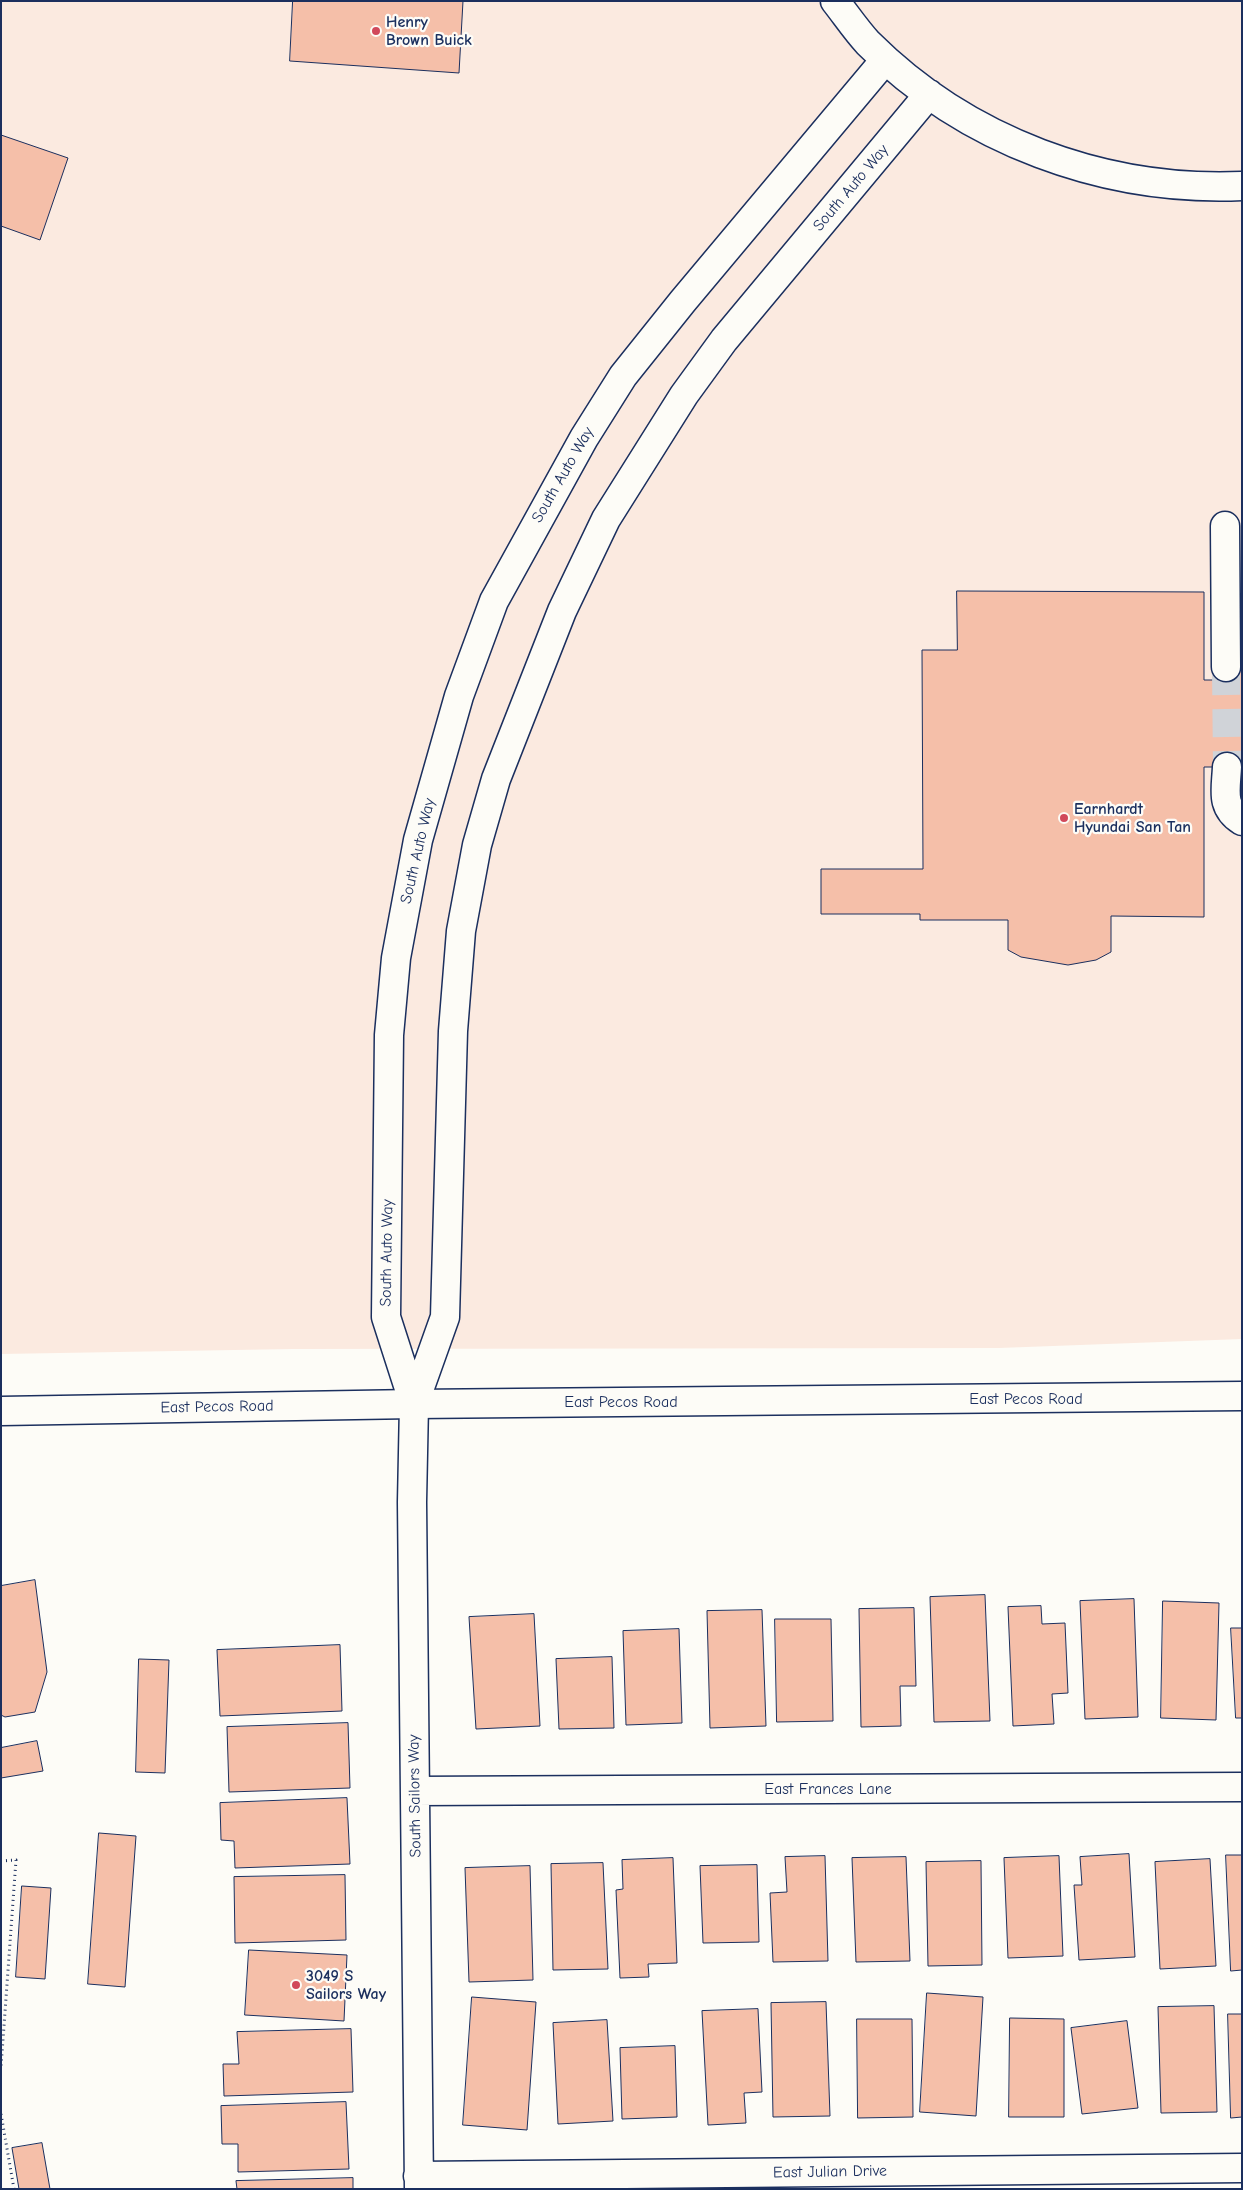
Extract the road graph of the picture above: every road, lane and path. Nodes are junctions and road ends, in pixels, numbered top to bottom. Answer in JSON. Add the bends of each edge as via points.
{"nodes":[{"id":1,"x":835,"y":1,"type":"edge"},
{"id":2,"x":886,"y":60,"type":"junction"},
{"id":3,"x":929,"y":94,"type":"junction"},
{"id":4,"x":1242,"y":186,"type":"edge"},
{"id":5,"x":1225,"y":526,"type":"dead end"},
{"id":6,"x":1226,"y":667,"type":"tunnel mouth"},
{"id":7,"x":1227,"y":767,"type":"tunnel mouth"},
{"id":8,"x":1242,"y":821,"type":"edge"},
{"id":9,"x":1242,"y":1396,"type":"edge"},
{"id":10,"x":414,"y":1404,"type":"junction"},
{"id":11,"x":1,"y":1411,"type":"edge"},
{"id":12,"x":1242,"y":1787,"type":"edge"},
{"id":13,"x":415,"y":1791,"type":"junction"},
{"id":14,"x":1,"y":1861,"type":"edge"},
{"id":15,"x":1,"y":2068,"type":"edge"},
{"id":16,"x":1,"y":2114,"type":"edge"},
{"id":17,"x":1242,"y":2168,"type":"edge"},
{"id":18,"x":418,"y":2182,"type":"edge"},
{"id":19,"x":14,"y":2189,"type":"edge"}],
"edges":[{"from":1,"to":2,"type":"street","via":[[866,41]]},
{"from":2,"to":3,"type":"street"},
{"from":2,"to":10,"type":"street","name":"South Auto Way","via":[[624,376],[584,438],[494,600],[459,696],[418,840],[396,958],[389,1035],[386,1317]]},
{"from":3,"to":4,"type":"street","via":[[997,137],[1076,166],[1161,184]]},
{"from":3,"to":10,"type":"street","name":"South Auto Way","via":[[724,340],[684,395],[606,519],[562,611],[524,704],[496,779],[477,845],[461,931],[452,1030],[445,1317]]},
{"from":5,"to":6,"type":"street"},
{"from":7,"to":8,"type":"street","via":[[1226,802],[1230,813]]},
{"from":9,"to":10,"type":"street","name":"East Pecos Road"},
{"from":10,"to":11,"type":"street","name":"East Pecos Road"},
{"from":10,"to":13,"type":"street","name":"South Sailors Way"},
{"from":12,"to":13,"type":"street","name":"East Frances Lane"},
{"from":13,"to":18,"type":"street","name":"South Sailors Way"},
{"from":14,"to":15,"type":"path","via":[[16,1860]]},
{"from":16,"to":19,"type":"path"},
{"from":17,"to":18,"type":"street","name":"East Julian Drive"}]}
